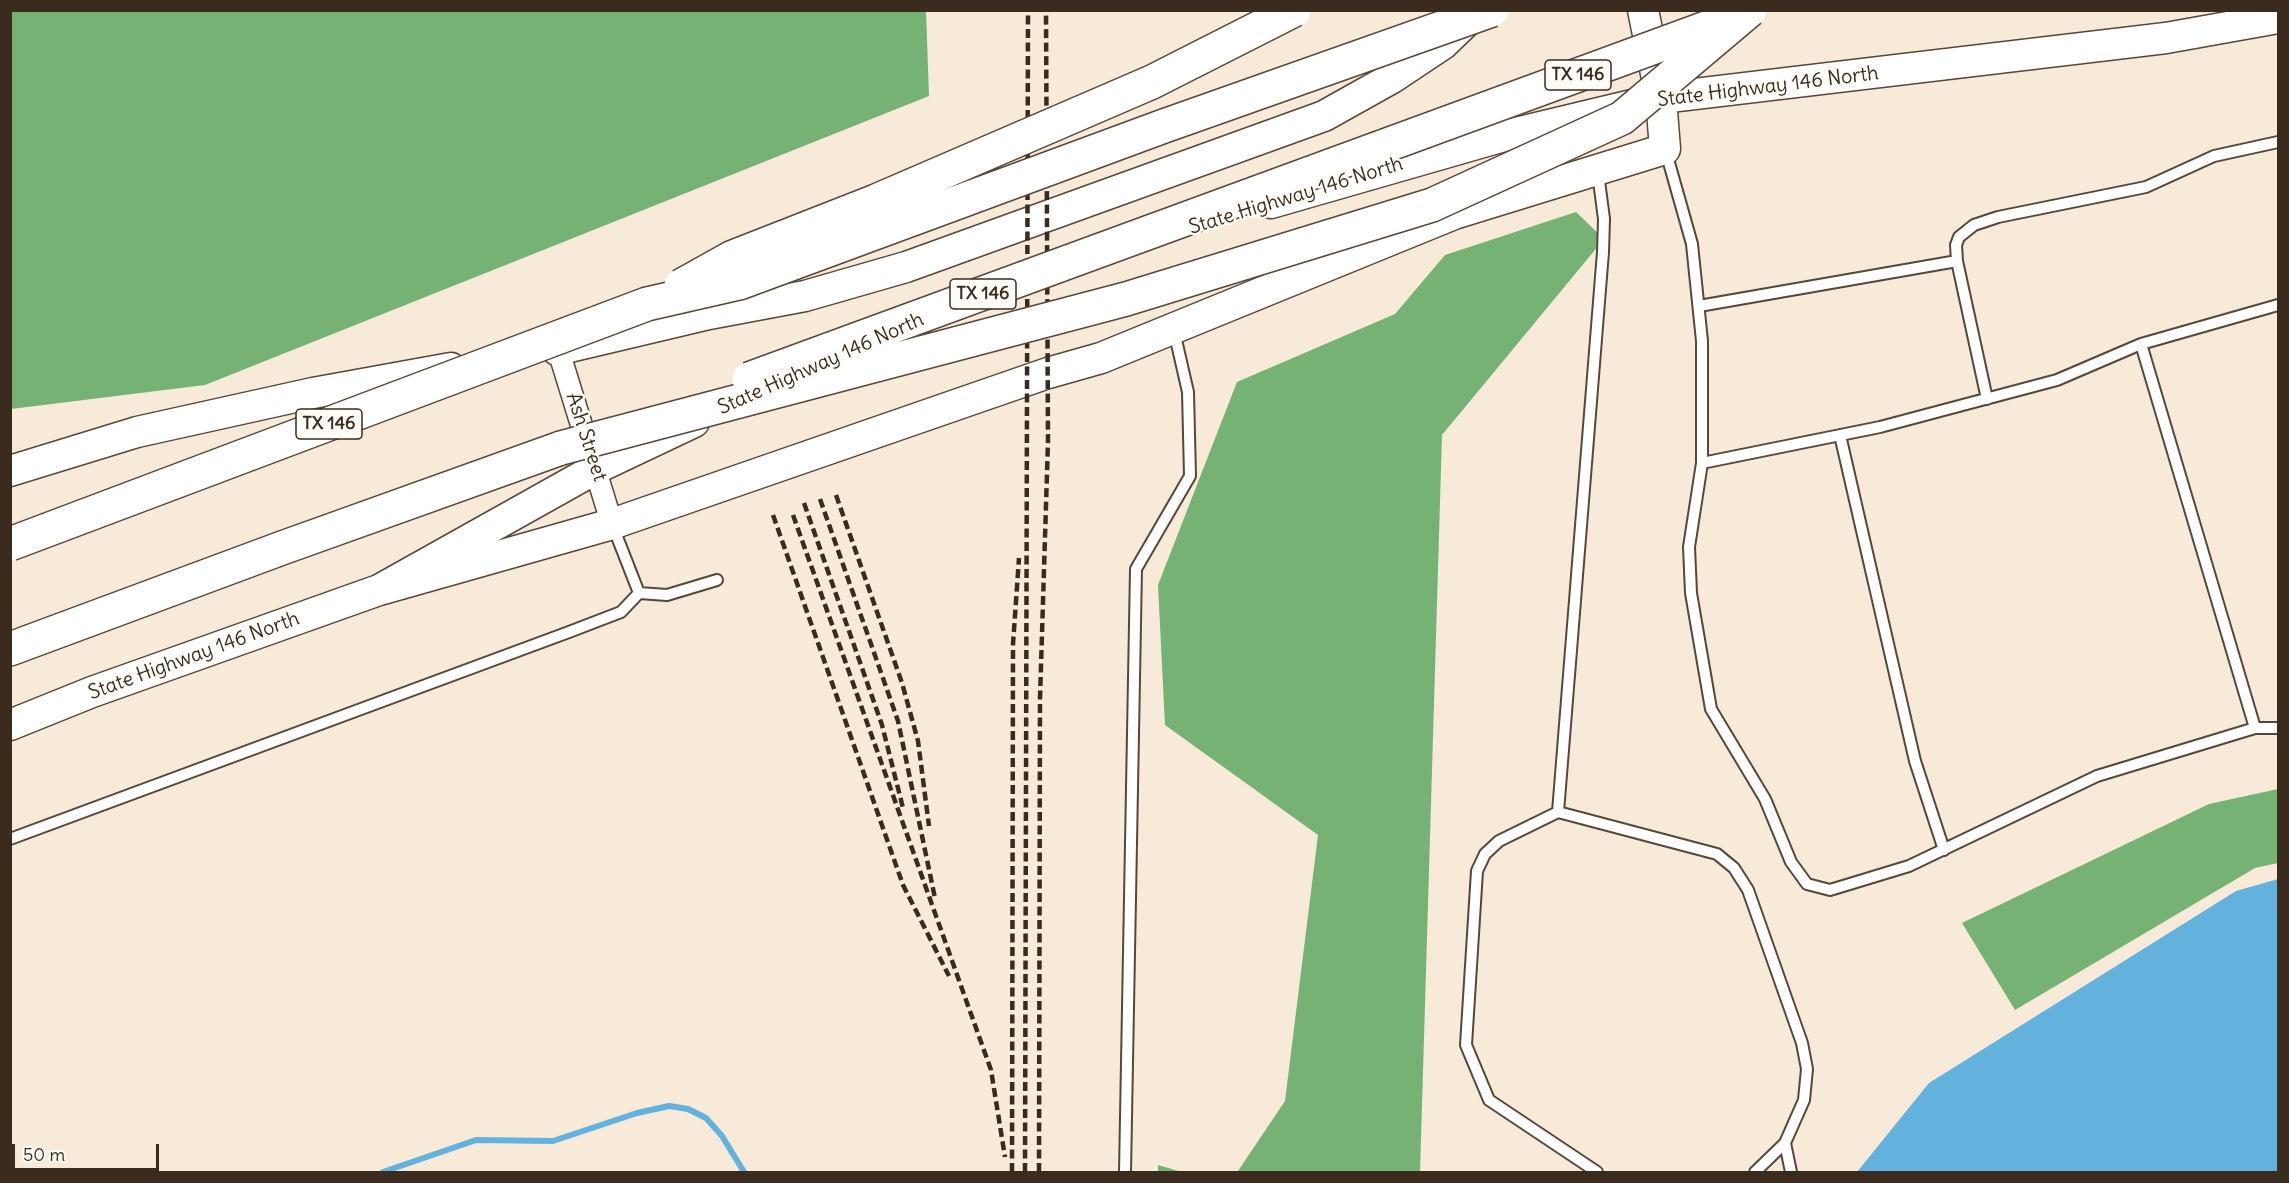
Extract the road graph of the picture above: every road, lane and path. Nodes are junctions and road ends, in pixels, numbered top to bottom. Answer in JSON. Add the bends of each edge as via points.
{"nodes":[{"id":1,"x":1294,"y":10,"type":"edge"},
{"id":2,"x":1477,"y":10,"type":"edge"},
{"id":3,"x":1492,"y":10,"type":"edge"},
{"id":4,"x":1643,"y":10,"type":"edge"},
{"id":5,"x":1751,"y":10,"type":"edge"},
{"id":6,"x":2278,"y":18,"type":"edge"},
{"id":7,"x":1661,"y":98,"type":"junction"},
{"id":8,"x":2278,"y":142,"type":"edge"},
{"id":9,"x":1665,"y":149,"type":"junction"},
{"id":10,"x":1597,"y":170,"type":"junction"},
{"id":11,"x":1957,"y":261,"type":"junction"},
{"id":12,"x":647,"y":304,"type":"junction"},
{"id":13,"x":1699,"y":306,"type":"junction"},
{"id":14,"x":2278,"y":306,"type":"edge"},
{"id":15,"x":1173,"y":326,"type":"junction"},
{"id":16,"x":2141,"y":344,"type":"junction"},
{"id":17,"x":558,"y":350,"type":"junction"},
{"id":18,"x":1987,"y":399,"type":"junction"},
{"id":19,"x":1840,"y":435,"type":"junction"},
{"id":20,"x":561,"y":448,"type":"junction"},
{"id":21,"x":1702,"y":463,"type":"junction"},
{"id":22,"x":597,"y":468,"type":"junction"},
{"id":23,"x":10,"y":471,"type":"edge"},
{"id":24,"x":612,"y":524,"type":"junction"},
{"id":25,"x":10,"y":544,"type":"edge"},
{"id":26,"x":717,"y":580,"type":"dead end"},
{"id":27,"x":379,"y":590,"type":"junction"},
{"id":28,"x":639,"y":592,"type":"junction"},
{"id":29,"x":10,"y":649,"type":"edge"},
{"id":30,"x":10,"y":724,"type":"edge"},
{"id":31,"x":2255,"y":728,"type":"junction"},
{"id":32,"x":2278,"y":728,"type":"edge"},
{"id":33,"x":1558,"y":812,"type":"junction"},
{"id":34,"x":10,"y":838,"type":"edge"},
{"id":35,"x":1944,"y":850,"type":"junction"},
{"id":36,"x":1785,"y":1143,"type":"junction"},
{"id":37,"x":1125,"y":1173,"type":"edge"},
{"id":38,"x":1597,"y":1173,"type":"edge"},
{"id":39,"x":1755,"y":1173,"type":"edge"},
{"id":40,"x":1791,"y":1173,"type":"edge"}],
"edges":[{"from":1,"to":12,"type":"highway","bridge":true,"via":[[1152,82],[876,201],[733,256]]},
{"from":2,"to":17,"type":"main road","via":[[1443,44],[1324,116],[906,267],[805,296]]},
{"from":3,"to":12,"type":"highway","number":"TX 146","bridge":true,"via":[[739,283]]},
{"from":4,"to":7,"type":"main road"},
{"from":5,"to":20,"type":"highway","number":"TX 146","bridge":true},
{"from":5,"to":20,"type":"highway","bridge":true,"via":[[1622,118],[1432,205],[1126,299]]},
{"from":6,"to":7,"type":"main road","name":"State Highway 146 North","via":[[2166,38]]},
{"from":7,"to":9,"type":"main road"},
{"from":7,"to":22,"type":"main road","name":"State Highway 146 North","via":[[1511,134],[1344,181],[899,324]]},
{"from":8,"to":11,"type":"lane","via":[[2214,156],[2146,187],[1974,225],[1959,237]]},
{"from":9,"to":10,"type":"main road","name":"State Highway 146 North"},
{"from":9,"to":13,"type":"lane","via":[[1692,244]]},
{"from":10,"to":15,"type":"main road","name":"State Highway 146 North","via":[[1454,214]]},
{"from":10,"to":33,"type":"lane","via":[[1604,219],[1603,252]]},
{"from":11,"to":13,"type":"lane"},
{"from":11,"to":18,"type":"lane"},
{"from":12,"to":25,"type":"highway","number":"TX 146","bridge":true},
{"from":13,"to":21,"type":"lane"},
{"from":14,"to":16,"type":"lane"},
{"from":15,"to":24,"type":"main road","name":"State Highway 146 North","via":[[1101,358]]},
{"from":15,"to":37,"type":"lane","via":[[1188,392],[1190,476],[1136,569]]},
{"from":16,"to":18,"type":"lane","via":[[2057,380]]},
{"from":16,"to":31,"type":"lane"},
{"from":17,"to":22,"type":"street","name":"Ash Street"},
{"from":17,"to":23,"type":"main road","via":[[313,393],[137,432]]},
{"from":18,"to":19,"type":"lane"},
{"from":19,"to":21,"type":"lane"},
{"from":19,"to":35,"type":"lane","via":[[1916,761]]},
{"from":20,"to":29,"type":"highway","number":"TX 146"},
{"from":21,"to":35,"type":"lane","via":[[1689,547],[1691,593],[1711,708],[1765,799],[1791,862],[1807,884],[1830,890],[1910,866]]},
{"from":22,"to":24,"type":"street","name":"Ash Street"},
{"from":22,"to":27,"type":"main road","name":"State Highway 146 North"},
{"from":24,"to":27,"type":"main road","name":"State Highway 146 North"},
{"from":24,"to":28,"type":"lane"},
{"from":26,"to":28,"type":"lane","via":[[667,595]]},
{"from":27,"to":30,"type":"main road","name":"State Highway 146 North"},
{"from":28,"to":34,"type":"lane","via":[[621,612]]},
{"from":31,"to":32,"type":"lane"},
{"from":31,"to":35,"type":"lane","via":[[2097,776]]},
{"from":33,"to":36,"type":"lane","via":[[1717,854],[1734,868],[1748,890],[1808,1069],[1804,1100]]},
{"from":33,"to":38,"type":"lane","via":[[1499,841],[1485,854],[1477,871],[1466,1045],[1489,1100]]},
{"from":36,"to":39,"type":"lane"},
{"from":36,"to":40,"type":"lane"}]}
